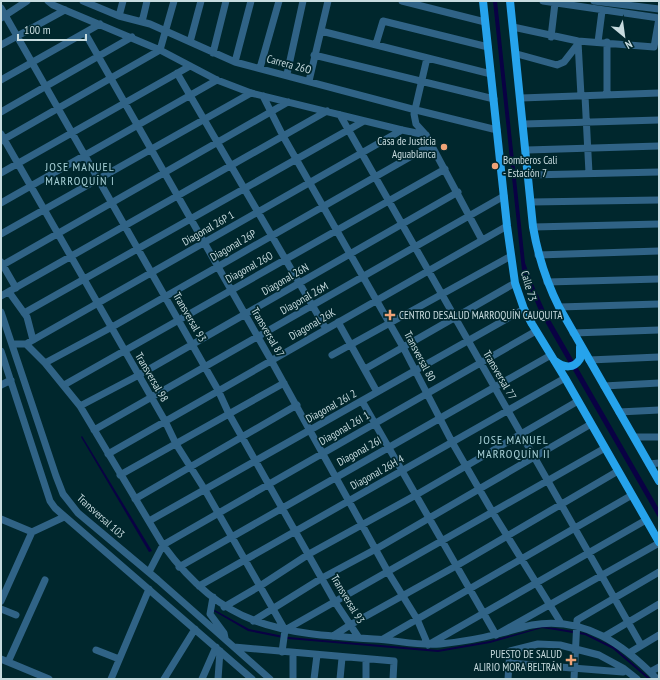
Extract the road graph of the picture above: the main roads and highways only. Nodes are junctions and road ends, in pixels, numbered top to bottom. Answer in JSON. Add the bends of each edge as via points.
{"nodes":[{"id":1,"x":483,"y":1,"type":"edge"},
{"id":2,"x":510,"y":1,"type":"edge"},
{"id":3,"x":553,"y":358,"type":"junction"},
{"id":4,"x":585,"y":360,"type":"junction"},
{"id":5,"x":659,"y":481,"type":"edge"},
{"id":6,"x":659,"y":542,"type":"edge"}],
"edges":[{"from":1,"to":3,"type":"main road","name":"Calle 73","via":[[507,226],[516,283],[524,309]]},
{"from":2,"to":4,"type":"main road","name":"Calle 73","via":[[538,255],[547,282],[580,344]]},
{"from":3,"to":4,"type":"main road","via":[[565,367]]},
{"from":3,"to":6,"type":"main road","name":"Calle 73"},
{"from":4,"to":5,"type":"main road","name":"Calle 73","via":[[604,386]]}]}
